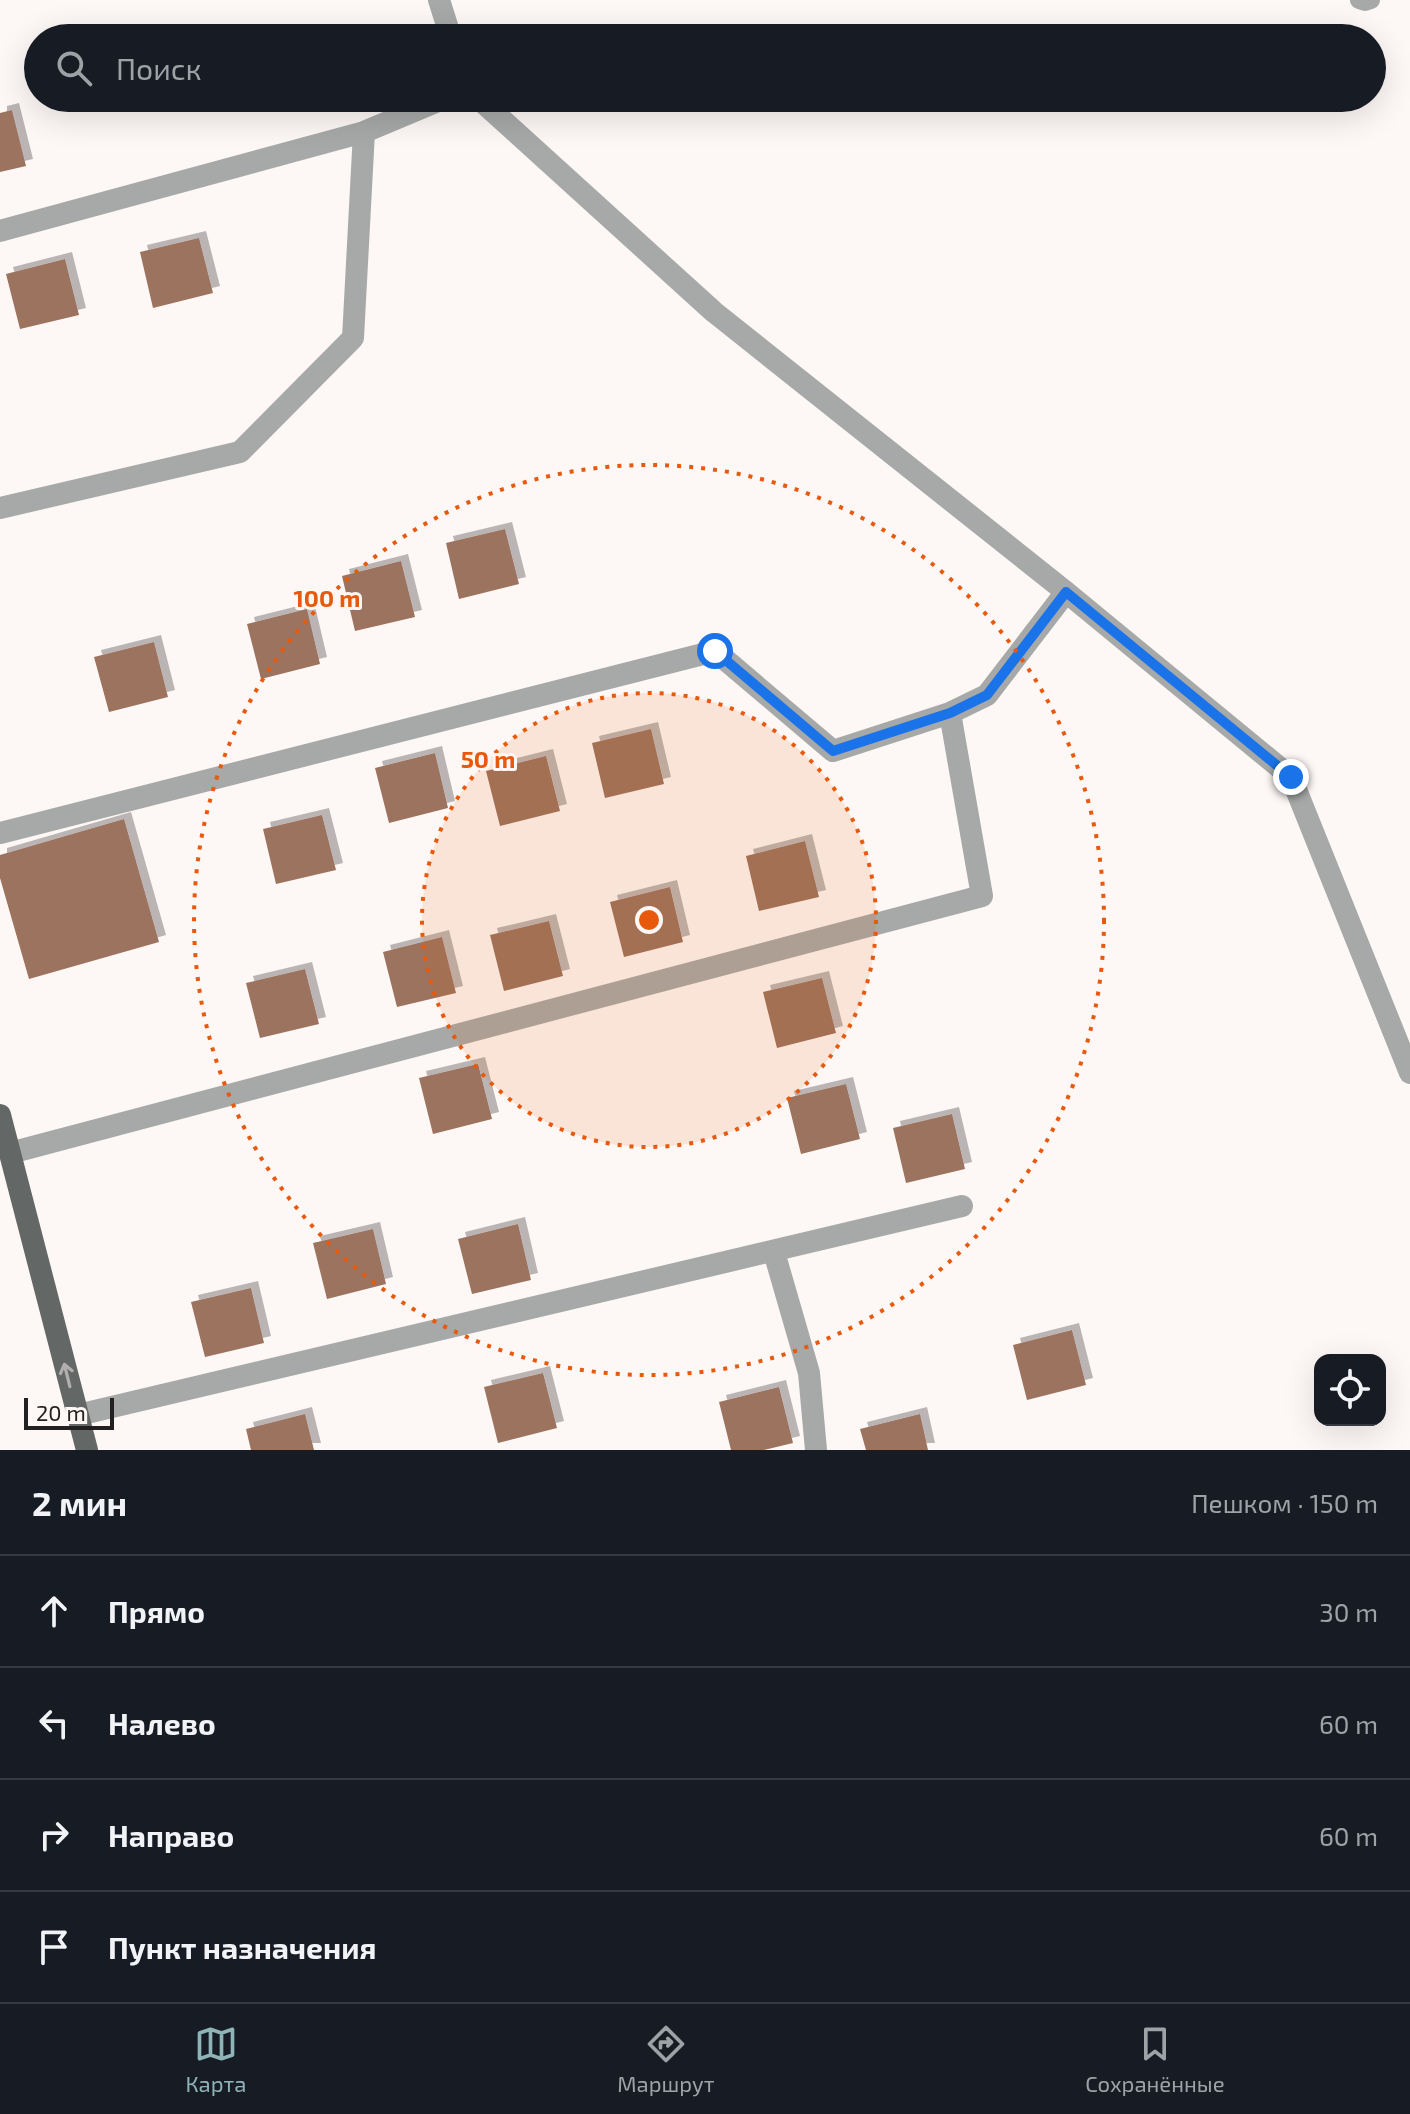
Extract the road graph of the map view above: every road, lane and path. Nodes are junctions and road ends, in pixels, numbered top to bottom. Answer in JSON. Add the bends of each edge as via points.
{"nodes":[{"id":1,"x":439,"y":0,"type":"edge"},
{"id":2,"x":1359,"y":0,"type":"edge"},
{"id":3,"x":1371,"y":0,"type":"edge"},
{"id":4,"x":447,"y":24,"type":"edge"},
{"id":5,"x":412,"y":112,"type":"edge"},
{"id":6,"x":493,"y":112,"type":"edge"},
{"id":7,"x":364,"y":132,"type":"junction"},
{"id":8,"x":0,"y":231,"type":"edge"},
{"id":9,"x":0,"y":508,"type":"edge"},
{"id":10,"x":1066,"y":592,"type":"junction"},
{"id":11,"x":950,"y":713,"type":"junction"},
{"id":12,"x":0,"y":833,"type":"edge"},
{"id":13,"x":1410,"y":1073,"type":"edge"},
{"id":14,"x":0,"y":1115,"type":"edge"},
{"id":15,"x":10,"y":1153,"type":"junction"},
{"id":16,"x":962,"y":1206,"type":"dead end"},
{"id":17,"x":774,"y":1252,"type":"junction"},
{"id":18,"x":78,"y":1415,"type":"junction"},
{"id":19,"x":87,"y":1450,"type":"edge"},
{"id":20,"x":816,"y":1450,"type":"edge"}],
"edges":[{"from":1,"to":4,"type":"street"},
{"from":2,"to":3,"type":"lane"},
{"from":5,"to":7,"type":"street"},
{"from":6,"to":10,"type":"street","via":[[714,312]]},
{"from":7,"to":8,"type":"street"},
{"from":7,"to":9,"type":"street","via":[[353,338],[240,452]]},
{"from":10,"to":11,"type":"street","via":[[987,695]]},
{"from":10,"to":13,"type":"street","via":[[1291,777]]},
{"from":11,"to":12,"type":"street","via":[[833,751],[715,651]]},
{"from":11,"to":15,"type":"street","via":[[982,896]]},
{"from":14,"to":15,"type":"main road"},
{"from":18,"to":15,"type":"main road","one_way":true},
{"from":16,"to":17,"type":"street"},
{"from":17,"to":18,"type":"street"},
{"from":17,"to":20,"type":"street","via":[[809,1373]]},
{"from":18,"to":19,"type":"main road"}]}
